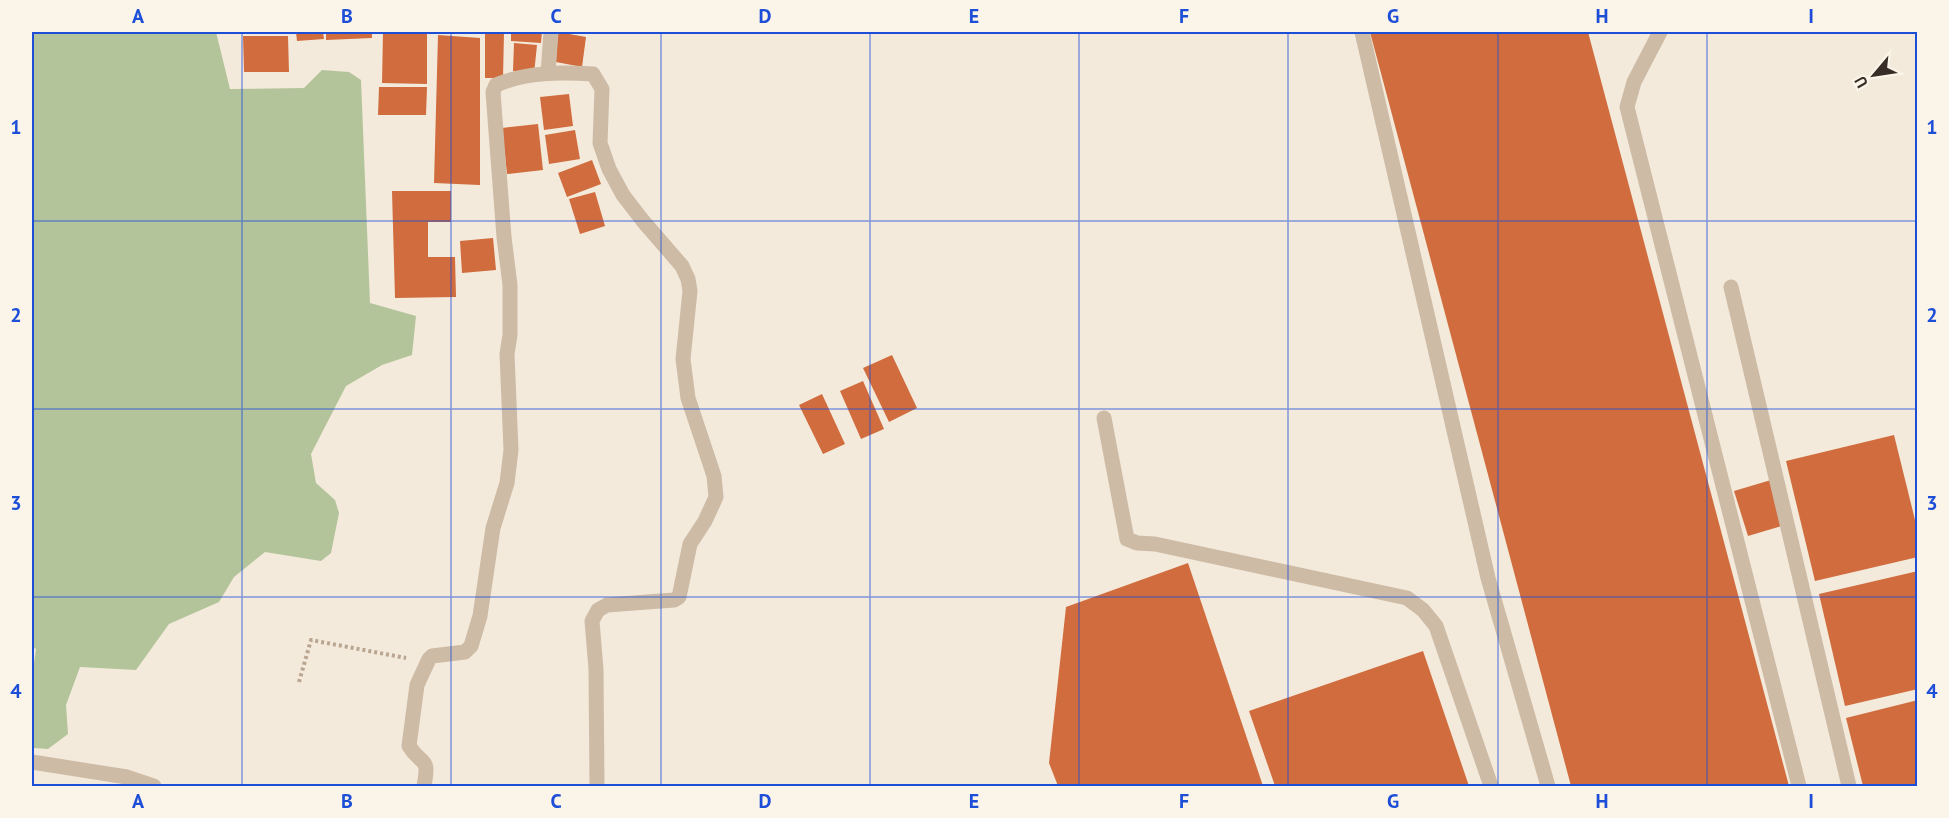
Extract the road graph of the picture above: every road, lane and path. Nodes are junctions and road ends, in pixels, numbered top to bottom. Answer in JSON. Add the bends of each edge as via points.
{"nodes":[{"id":1,"x":550,"y":32,"type":"edge"},
{"id":2,"x":1362,"y":32,"type":"edge"},
{"id":3,"x":1660,"y":32,"type":"edge"},
{"id":4,"x":548,"y":73,"type":"junction"},
{"id":5,"x":1731,"y":287,"type":"dead end"},
{"id":6,"x":1104,"y":418,"type":"dead end"},
{"id":7,"x":427,"y":662,"type":"junction"},
{"id":8,"x":299,"y":682,"type":"dead end"},
{"id":9,"x":32,"y":762,"type":"edge"},
{"id":10,"x":154,"y":786,"type":"edge"},
{"id":11,"x":424,"y":786,"type":"edge"},
{"id":12,"x":597,"y":786,"type":"edge"},
{"id":13,"x":1491,"y":786,"type":"edge"},
{"id":14,"x":1548,"y":786,"type":"edge"},
{"id":15,"x":1799,"y":786,"type":"edge"},
{"id":16,"x":1849,"y":786,"type":"edge"}],
"edges":[{"from":1,"to":4,"type":"street"},
{"from":2,"to":14,"type":"street","via":[[1488,578]]},
{"from":3,"to":15,"type":"street","via":[[1634,82],[1627,107]]},
{"from":4,"to":7,"type":"street","via":[[506,81],[496,85],[493,92],[510,285],[507,354],[511,450],[471,646],[465,652],[432,657]]},
{"from":4,"to":12,"type":"street","via":[[593,74],[598,80],[602,89],[600,143],[609,169],[623,195],[682,266],[688,279],[684,369],[688,398],[714,476],[716,497],[690,544],[679,597],[601,607],[594,614]]},
{"from":5,"to":16,"type":"street"},
{"from":6,"to":13,"type":"street","via":[[1127,539],[1407,598],[1423,610],[1436,626]]},
{"from":7,"to":8,"type":"path","via":[[311,640]]},
{"from":7,"to":11,"type":"street","via":[[417,685],[409,746],[426,764]]},
{"from":9,"to":10,"type":"street","via":[[127,777]]}]}
